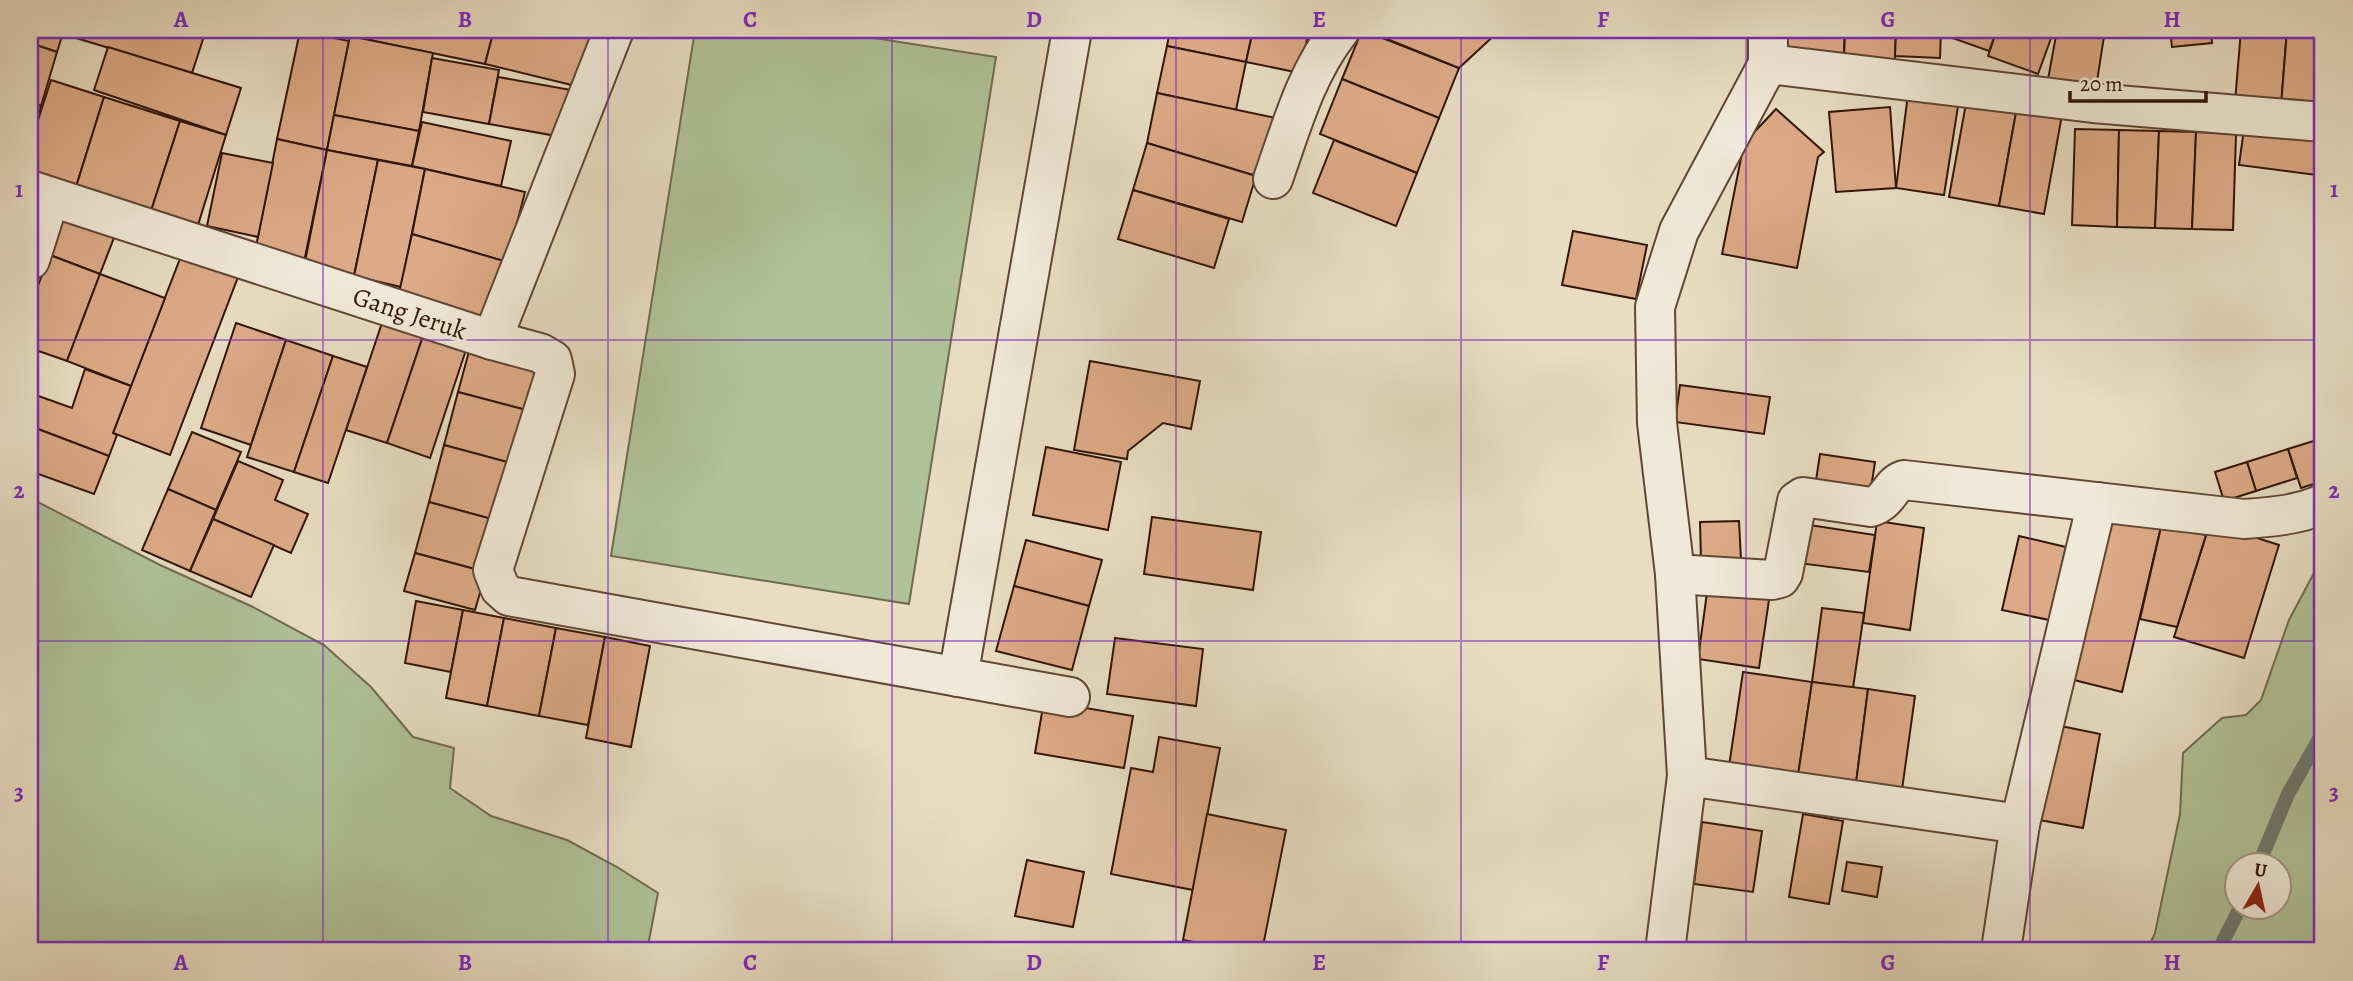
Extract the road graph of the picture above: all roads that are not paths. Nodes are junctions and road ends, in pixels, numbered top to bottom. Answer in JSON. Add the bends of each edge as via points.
{"nodes":[{"id":1,"x":614,"y":30,"type":"edge"},
{"id":2,"x":1072,"y":30,"type":"edge"},
{"id":3,"x":1340,"y":30,"type":"edge"},
{"id":4,"x":1768,"y":47,"type":"edge"},
{"id":5,"x":2323,"y":122,"type":"edge"},
{"id":6,"x":1273,"y":179,"type":"dead end"},
{"id":7,"x":40,"y":194,"type":"edge"},
{"id":8,"x":30,"y":260,"type":"edge"},
{"id":9,"x":492,"y":340,"type":"junction"},
{"id":10,"x":2097,"y":502,"type":"junction"},
{"id":11,"x":2323,"y":504,"type":"edge"},
{"id":12,"x":1675,"y":574,"type":"junction"},
{"id":13,"x":958,"y":677,"type":"junction"},
{"id":14,"x":1070,"y":697,"type":"dead end"},
{"id":15,"x":1687,"y":776,"type":"junction"},
{"id":16,"x":2020,"y":824,"type":"junction"},
{"id":17,"x":2001,"y":950,"type":"edge"},
{"id":18,"x":1665,"y":951,"type":"edge"}],
"edges":[{"from":1,"to":9,"type":"street","name":"Gang Jeruk"},
{"from":2,"to":13,"type":"street"},
{"from":3,"to":6,"type":"street","via":[[1305,88]]},
{"from":4,"to":5,"type":"street","via":[[2093,103]]},
{"from":4,"to":12,"type":"street","via":[[1679,232],[1655,307],[1657,423]]},
{"from":7,"to":8,"type":"street","name":"Gang Jeruk"},
{"from":7,"to":9,"type":"street","name":"Gang Jeruk"},
{"from":9,"to":13,"type":"street","via":[[540,353],[552,360],[555,374],[493,570],[509,596]]},
{"from":10,"to":11,"type":"street","via":[[2244,519],[2277,517]]},
{"from":10,"to":12,"type":"street","via":[[1904,480],[1871,508],[1803,497],[1797,501],[1780,578]]},
{"from":10,"to":16,"type":"street"},
{"from":12,"to":15,"type":"street"},
{"from":13,"to":14,"type":"street"},
{"from":15,"to":16,"type":"street"},
{"from":15,"to":18,"type":"street"},
{"from":16,"to":17,"type":"street"}]}
